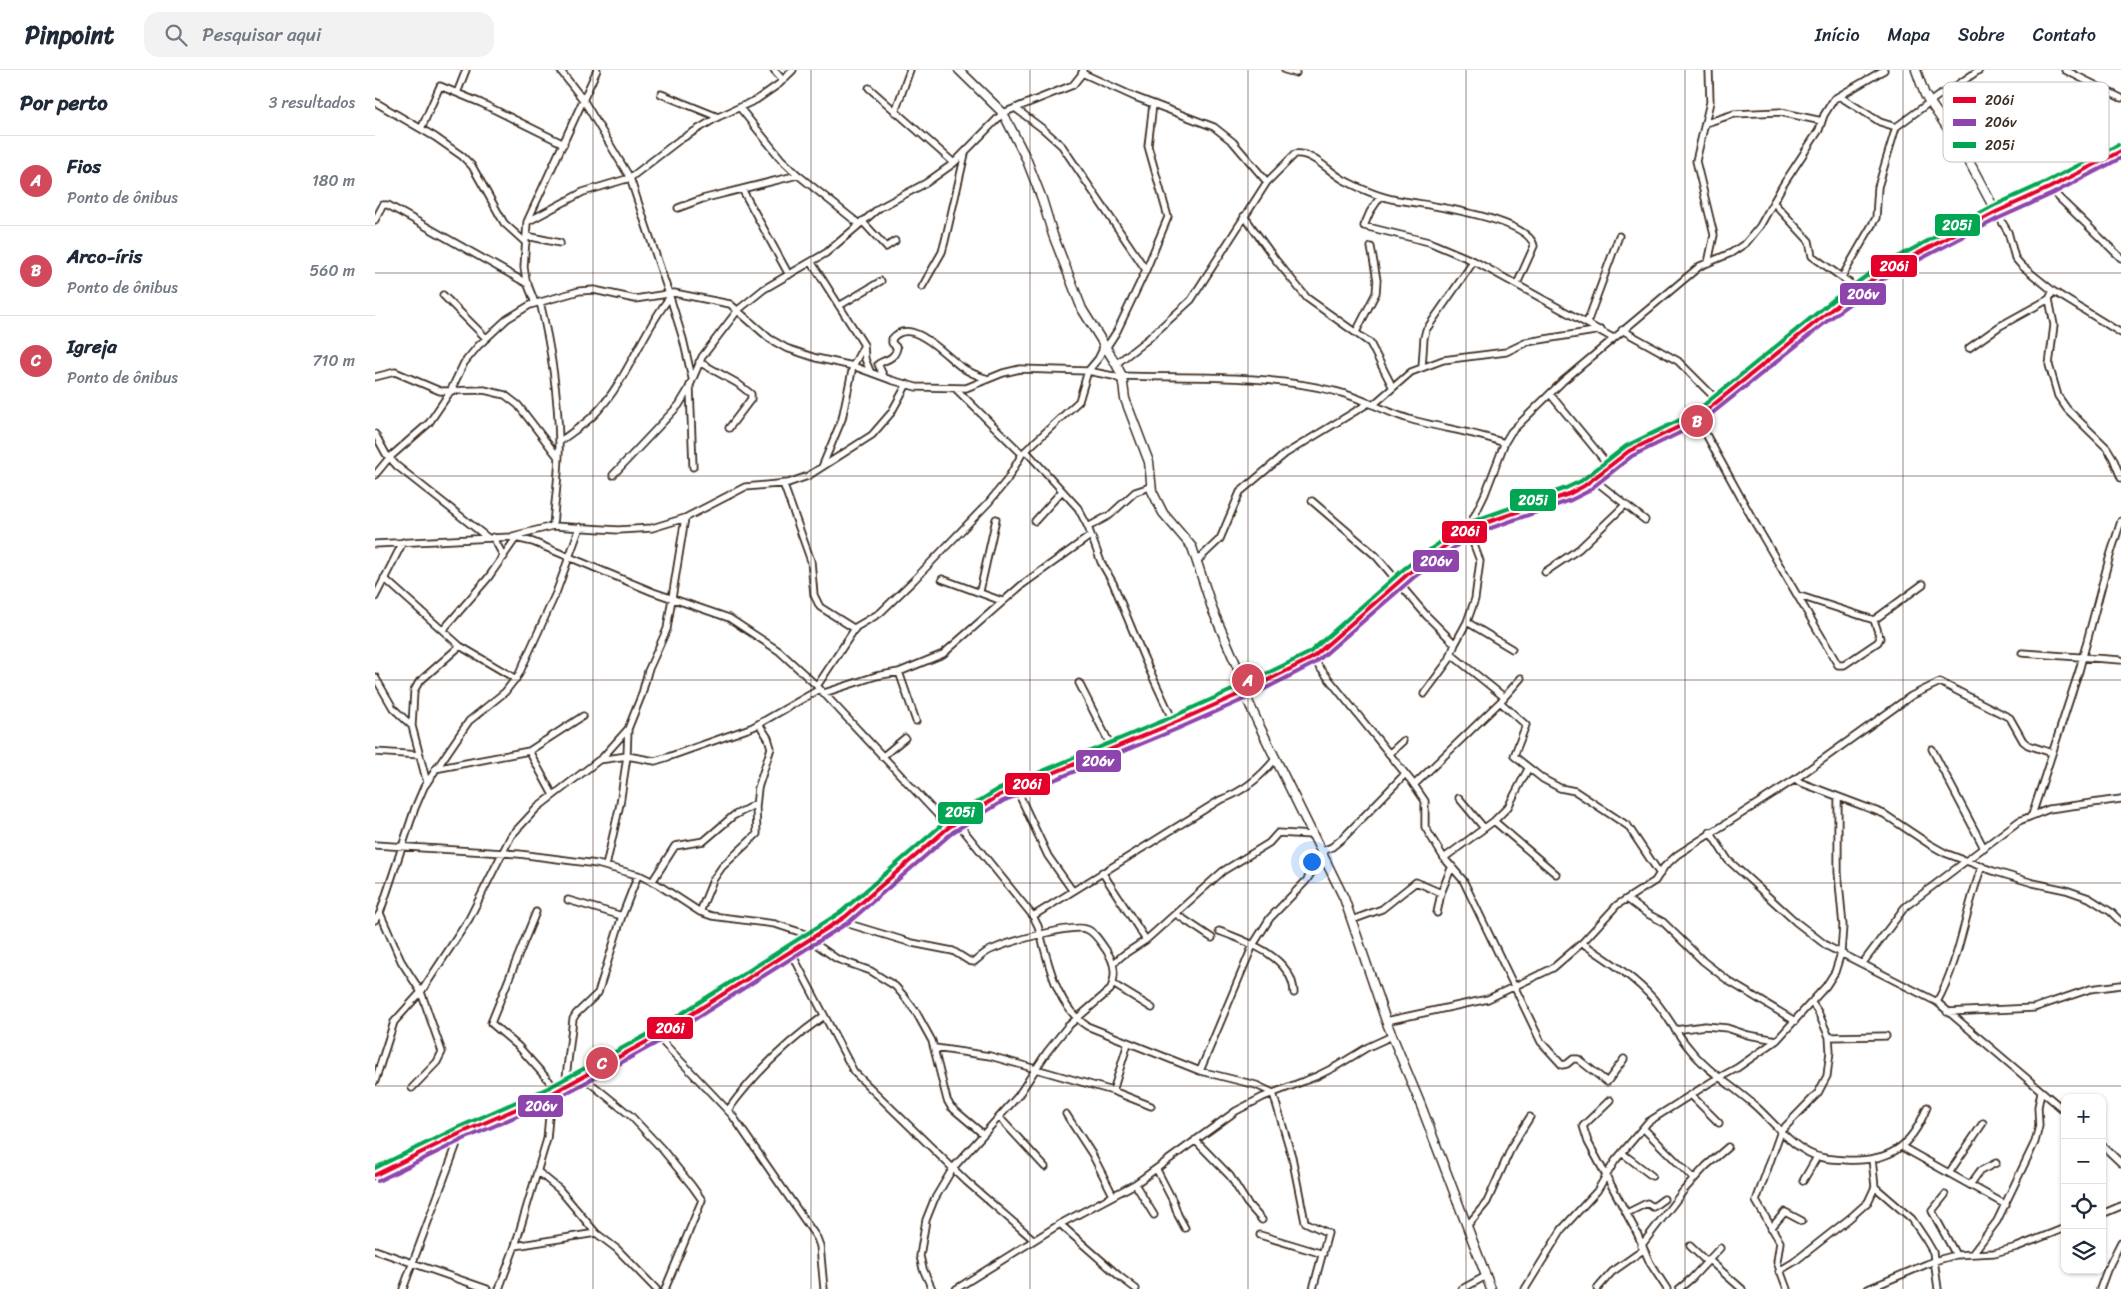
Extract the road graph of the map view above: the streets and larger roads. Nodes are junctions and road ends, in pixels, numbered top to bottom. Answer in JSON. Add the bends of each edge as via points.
{"nodes":[{"id":1,"x":466,"y":70,"type":"edge"},
{"id":2,"x":560,"y":70,"type":"edge"},
{"id":3,"x":597,"y":70,"type":"edge"},
{"id":4,"x":774,"y":70,"type":"edge"},
{"id":5,"x":793,"y":70,"type":"edge"},
{"id":6,"x":910,"y":70,"type":"edge"},
{"id":7,"x":959,"y":70,"type":"edge"},
{"id":8,"x":1285,"y":70,"type":"edge"},
{"id":9,"x":1709,"y":70,"type":"edge"},
{"id":10,"x":1884,"y":70,"type":"edge"},
{"id":11,"x":1915,"y":70,"type":"edge"},
{"id":12,"x":1979,"y":70,"type":"edge"},
{"id":13,"x":2065,"y":70,"type":"edge"},
{"id":14,"x":1082,"y":72,"type":"edge"},
{"id":15,"x":1296,"y":74,"type":"dead end"},
{"id":16,"x":783,"y":80,"type":"junction"},
{"id":17,"x":1963,"y":82,"type":"edge"},
{"id":18,"x":2089,"y":82,"type":"edge"},
{"id":19,"x":869,"y":88,"type":"dead end"},
{"id":20,"x":457,"y":92,"type":"junction"},
{"id":21,"x":2109,"y":92,"type":"edge"},
{"id":22,"x":661,"y":94,"type":"dead end"},
{"id":23,"x":1943,"y":94,"type":"edge"},
{"id":24,"x":1839,"y":96,"type":"junction"},
{"id":25,"x":2121,"y":98,"type":"edge"},
{"id":26,"x":584,"y":101,"type":"junction"},
{"id":27,"x":375,"y":102,"type":"edge"},
{"id":28,"x":1929,"y":102,"type":"junction"},
{"id":29,"x":1153,"y":104,"type":"junction"},
{"id":30,"x":740,"y":108,"type":"junction"},
{"id":31,"x":1015,"y":108,"type":"junction"},
{"id":32,"x":895,"y":112,"type":"junction"},
{"id":33,"x":1003,"y":113,"type":"junction"},
{"id":34,"x":718,"y":117,"type":"junction"},
{"id":35,"x":1822,"y":121,"type":"junction"},
{"id":36,"x":1943,"y":122,"type":"edge"},
{"id":37,"x":1705,"y":123,"type":"junction"},
{"id":38,"x":1896,"y":127,"type":"junction"},
{"id":39,"x":421,"y":129,"type":"junction"},
{"id":40,"x":564,"y":144,"type":"junction"},
{"id":41,"x":2121,"y":151,"type":"edge"},
{"id":42,"x":966,"y":152,"type":"junction"},
{"id":43,"x":2109,"y":157,"type":"edge"},
{"id":44,"x":1970,"y":162,"type":"edge"},
{"id":45,"x":2100,"y":162,"type":"edge"},
{"id":46,"x":954,"y":164,"type":"junction"},
{"id":47,"x":798,"y":176,"type":"junction"},
{"id":48,"x":629,"y":178,"type":"junction"},
{"id":49,"x":1267,"y":182,"type":"junction"},
{"id":50,"x":2049,"y":188,"type":"junction"},
{"id":51,"x":742,"y":189,"type":"junction"},
{"id":52,"x":1381,"y":197,"type":"junction"},
{"id":53,"x":1773,"y":202,"type":"junction"},
{"id":54,"x":678,"y":208,"type":"dead end"},
{"id":55,"x":1997,"y":212,"type":"junction"},
{"id":56,"x":1245,"y":216,"type":"junction"},
{"id":57,"x":375,"y":220,"type":"edge"},
{"id":58,"x":527,"y":222,"type":"junction"},
{"id":59,"x":861,"y":222,"type":"junction"},
{"id":60,"x":527,"y":236,"type":"junction"},
{"id":61,"x":1619,"y":236,"type":"dead end"},
{"id":62,"x":895,"y":241,"type":"dead end"},
{"id":63,"x":526,"y":243,"type":"junction"},
{"id":64,"x":560,"y":243,"type":"dead end"},
{"id":65,"x":1371,"y":247,"type":"dead end"},
{"id":66,"x":2121,"y":258,"type":"edge"},
{"id":67,"x":1474,"y":261,"type":"junction"},
{"id":68,"x":812,"y":262,"type":"junction"},
{"id":69,"x":1708,"y":263,"type":"junction"},
{"id":70,"x":1146,"y":270,"type":"junction"},
{"id":71,"x":789,"y":275,"type":"junction"},
{"id":72,"x":1842,"y":276,"type":"junction"},
{"id":73,"x":881,"y":281,"type":"dead end"},
{"id":74,"x":528,"y":284,"type":"junction"},
{"id":75,"x":1517,"y":284,"type":"junction"},
{"id":76,"x":922,"y":287,"type":"dead end"},
{"id":77,"x":1859,"y":289,"type":"junction"},
{"id":78,"x":2053,"y":291,"type":"junction"},
{"id":79,"x":443,"y":295,"type":"dead end"},
{"id":80,"x":669,"y":295,"type":"junction"},
{"id":81,"x":2049,"y":299,"type":"junction"},
{"id":82,"x":538,"y":302,"type":"junction"},
{"id":83,"x":839,"y":306,"type":"junction"},
{"id":84,"x":737,"y":310,"type":"junction"},
{"id":85,"x":1587,"y":323,"type":"junction"},
{"id":86,"x":1601,"y":330,"type":"junction"},
{"id":87,"x":1622,"y":330,"type":"junction"},
{"id":88,"x":1355,"y":332,"type":"junction"},
{"id":89,"x":2121,"y":333,"type":"edge"},
{"id":90,"x":486,"y":338,"type":"junction"},
{"id":91,"x":1613,"y":338,"type":"junction"},
{"id":92,"x":864,"y":345,"type":"junction"},
{"id":93,"x":1104,"y":346,"type":"junction"},
{"id":94,"x":1969,"y":348,"type":"dead end"},
{"id":95,"x":699,"y":362,"type":"junction"},
{"id":96,"x":1116,"y":364,"type":"junction"},
{"id":97,"x":853,"y":366,"type":"junction"},
{"id":98,"x":1422,"y":367,"type":"junction"},
{"id":99,"x":870,"y":371,"type":"junction"},
{"id":100,"x":1088,"y":371,"type":"junction"},
{"id":101,"x":375,"y":377,"type":"edge"},
{"id":102,"x":884,"y":377,"type":"junction"},
{"id":103,"x":1122,"y":378,"type":"junction"},
{"id":104,"x":988,"y":379,"type":"junction"},
{"id":105,"x":691,"y":382,"type":"junction"},
{"id":106,"x":907,"y":384,"type":"junction"},
{"id":107,"x":1392,"y":386,"type":"junction"},
{"id":108,"x":956,"y":389,"type":"junction"},
{"id":109,"x":450,"y":392,"type":"junction"},
{"id":110,"x":1550,"y":394,"type":"junction"},
{"id":111,"x":1718,"y":401,"type":"junction"},
{"id":112,"x":1371,"y":404,"type":"junction"},
{"id":113,"x":1697,"y":418,"type":"junction"},
{"id":114,"x":729,"y":428,"type":"dead end"},
{"id":115,"x":375,"y":434,"type":"edge"},
{"id":116,"x":559,"y":442,"type":"junction"},
{"id":117,"x":1504,"y":443,"type":"junction"},
{"id":118,"x":1024,"y":453,"type":"junction"},
{"id":119,"x":558,"y":457,"type":"junction"},
{"id":120,"x":389,"y":458,"type":"junction"},
{"id":121,"x":1609,"y":466,"type":"junction"},
{"id":122,"x":693,"y":467,"type":"dead end"},
{"id":123,"x":822,"y":467,"type":"junction"},
{"id":124,"x":375,"y":475,"type":"edge"},
{"id":125,"x":613,"y":475,"type":"dead end"},
{"id":126,"x":2121,"y":478,"type":"edge"},
{"id":127,"x":1593,"y":479,"type":"junction"},
{"id":128,"x":783,"y":483,"type":"junction"},
{"id":129,"x":1150,"y":486,"type":"junction"},
{"id":130,"x":1062,"y":491,"type":"junction"},
{"id":131,"x":1312,"y":501,"type":"dead end"},
{"id":132,"x":1624,"y":506,"type":"junction"},
{"id":133,"x":685,"y":518,"type":"junction"},
{"id":134,"x":995,"y":519,"type":"dead end"},
{"id":135,"x":1645,"y":520,"type":"dead end"},
{"id":136,"x":2121,"y":521,"type":"edge"},
{"id":137,"x":1035,"y":522,"type":"dead end"},
{"id":138,"x":553,"y":526,"type":"junction"},
{"id":139,"x":1088,"y":527,"type":"junction"},
{"id":140,"x":580,"y":528,"type":"junction"},
{"id":141,"x":1468,"y":529,"type":"junction"},
{"id":142,"x":1090,"y":536,"type":"junction"},
{"id":143,"x":491,"y":538,"type":"junction"},
{"id":144,"x":513,"y":538,"type":"junction"},
{"id":145,"x":403,"y":542,"type":"junction"},
{"id":146,"x":375,"y":544,"type":"edge"},
{"id":147,"x":569,"y":555,"type":"junction"},
{"id":148,"x":504,"y":557,"type":"junction"},
{"id":149,"x":1198,"y":560,"type":"junction"},
{"id":150,"x":1545,"y":572,"type":"dead end"},
{"id":151,"x":384,"y":578,"type":"junction"},
{"id":152,"x":942,"y":579,"type":"dead end"},
{"id":153,"x":1398,"y":582,"type":"junction"},
{"id":154,"x":1923,"y":584,"type":"dead end"},
{"id":155,"x":377,"y":591,"type":"edge"},
{"id":156,"x":979,"y":591,"type":"junction"},
{"id":157,"x":1797,"y":595,"type":"junction"},
{"id":158,"x":375,"y":597,"type":"edge"},
{"id":159,"x":671,"y":598,"type":"junction"},
{"id":160,"x":1002,"y":601,"type":"junction"},
{"id":161,"x":1874,"y":620,"type":"junction"},
{"id":162,"x":1467,"y":622,"type":"junction"},
{"id":163,"x":855,"y":628,"type":"junction"},
{"id":164,"x":443,"y":630,"type":"junction"},
{"id":165,"x":1455,"y":644,"type":"junction"},
{"id":166,"x":460,"y":646,"type":"junction"},
{"id":167,"x":1512,"y":650,"type":"dead end"},
{"id":168,"x":2022,"y":652,"type":"dead end"},
{"id":169,"x":1452,"y":655,"type":"junction"},
{"id":170,"x":2083,"y":656,"type":"junction"},
{"id":171,"x":1312,"y":658,"type":"junction"},
{"id":172,"x":2121,"y":660,"type":"edge"},
{"id":173,"x":899,"y":672,"type":"junction"},
{"id":174,"x":375,"y":678,"type":"edge"},
{"id":175,"x":1521,"y":678,"type":"dead end"},
{"id":176,"x":516,"y":679,"type":"junction"},
{"id":177,"x":1079,"y":684,"type":"dead end"},
{"id":178,"x":820,"y":690,"type":"junction"},
{"id":179,"x":1244,"y":692,"type":"junction"},
{"id":180,"x":1424,"y":694,"type":"dead end"},
{"id":181,"x":1502,"y":699,"type":"junction"},
{"id":182,"x":583,"y":716,"type":"dead end"},
{"id":183,"x":916,"y":721,"type":"dead end"},
{"id":184,"x":1174,"y":722,"type":"junction"},
{"id":185,"x":759,"y":724,"type":"junction"},
{"id":186,"x":411,"y":726,"type":"junction"},
{"id":187,"x":628,"y":729,"type":"junction"},
{"id":188,"x":905,"y":738,"type":"dead end"},
{"id":189,"x":1403,"y":741,"type":"dead end"},
{"id":190,"x":1112,"y":748,"type":"junction"},
{"id":191,"x":1932,"y":749,"type":"dead end"},
{"id":192,"x":529,"y":751,"type":"junction"},
{"id":193,"x":375,"y":752,"type":"edge"},
{"id":194,"x":1389,"y":754,"type":"junction"},
{"id":195,"x":2052,"y":754,"type":"junction"},
{"id":196,"x":420,"y":755,"type":"junction"},
{"id":197,"x":627,"y":756,"type":"junction"},
{"id":198,"x":882,"y":757,"type":"junction"},
{"id":199,"x":602,"y":758,"type":"junction"},
{"id":200,"x":1276,"y":758,"type":"junction"},
{"id":201,"x":435,"y":769,"type":"junction"},
{"id":202,"x":1528,"y":769,"type":"junction"},
{"id":203,"x":1405,"y":774,"type":"junction"},
{"id":204,"x":1793,"y":780,"type":"junction"},
{"id":205,"x":427,"y":783,"type":"junction"},
{"id":206,"x":1414,"y":785,"type":"junction"},
{"id":207,"x":1016,"y":788,"type":"junction"},
{"id":208,"x":553,"y":795,"type":"junction"},
{"id":209,"x":1839,"y":797,"type":"junction"},
{"id":210,"x":1459,"y":798,"type":"dead end"},
{"id":211,"x":2121,"y":799,"type":"edge"},
{"id":212,"x":757,"y":804,"type":"junction"},
{"id":213,"x":2032,"y":815,"type":"junction"},
{"id":214,"x":1494,"y":821,"type":"junction"},
{"id":215,"x":956,"y":822,"type":"junction"},
{"id":216,"x":949,"y":827,"type":"junction"},
{"id":217,"x":1484,"y":828,"type":"junction"},
{"id":218,"x":1710,"y":832,"type":"junction"},
{"id":219,"x":1312,"y":835,"type":"junction"},
{"id":220,"x":375,"y":845,"type":"edge"},
{"id":221,"x":402,"y":846,"type":"junction"},
{"id":222,"x":1984,"y":848,"type":"junction"},
{"id":223,"x":503,"y":853,"type":"junction"},
{"id":224,"x":1321,"y":855,"type":"junction"},
{"id":225,"x":1444,"y":858,"type":"junction"},
{"id":226,"x":1967,"y":860,"type":"junction"},
{"id":227,"x":607,"y":866,"type":"junction"},
{"id":228,"x":1452,"y":866,"type":"junction"},
{"id":229,"x":1982,"y":866,"type":"junction"},
{"id":230,"x":1102,"y":872,"type":"junction"},
{"id":231,"x":1556,"y":874,"type":"dead end"},
{"id":232,"x":1660,"y":874,"type":"junction"},
{"id":233,"x":638,"y":876,"type":"junction"},
{"id":234,"x":652,"y":882,"type":"junction"},
{"id":235,"x":1072,"y":890,"type":"junction"},
{"id":236,"x":1441,"y":893,"type":"junction"},
{"id":237,"x":1627,"y":899,"type":"junction"},
{"id":238,"x":568,"y":900,"type":"dead end"},
{"id":239,"x":536,"y":912,"type":"dead end"},
{"id":240,"x":700,"y":912,"type":"junction"},
{"id":241,"x":380,"y":913,"type":"junction"},
{"id":242,"x":1437,"y":913,"type":"dead end"},
{"id":243,"x":1176,"y":914,"type":"junction"},
{"id":244,"x":622,"y":916,"type":"junction"},
{"id":245,"x":1033,"y":916,"type":"junction"},
{"id":246,"x":375,"y":920,"type":"edge"},
{"id":247,"x":1352,"y":920,"type":"junction"},
{"id":248,"x":839,"y":921,"type":"junction"},
{"id":249,"x":2121,"y":922,"type":"edge"},
{"id":250,"x":1219,"y":931,"type":"dead end"},
{"id":251,"x":1041,"y":934,"type":"junction"},
{"id":252,"x":813,"y":938,"type":"junction"},
{"id":253,"x":1212,"y":938,"type":"dead end"},
{"id":254,"x":1146,"y":940,"type":"junction"},
{"id":255,"x":1582,"y":942,"type":"junction"},
{"id":256,"x":1253,"y":945,"type":"junction"},
{"id":257,"x":791,"y":952,"type":"junction"},
{"id":258,"x":1841,"y":953,"type":"junction"},
{"id":259,"x":1114,"y":963,"type":"junction"},
{"id":260,"x":1862,"y":964,"type":"junction"},
{"id":261,"x":1113,"y":984,"type":"junction"},
{"id":262,"x":2121,"y":986,"type":"edge"},
{"id":263,"x":1515,"y":987,"type":"junction"},
{"id":264,"x":421,"y":992,"type":"junction"},
{"id":265,"x":1293,"y":993,"type":"dead end"},
{"id":266,"x":1937,"y":1002,"type":"junction"},
{"id":267,"x":1812,"y":1003,"type":"junction"},
{"id":268,"x":1152,"y":1008,"type":"dead end"},
{"id":269,"x":1947,"y":1012,"type":"junction"},
{"id":270,"x":824,"y":1016,"type":"junction"},
{"id":271,"x":1077,"y":1019,"type":"junction"},
{"id":272,"x":1386,"y":1021,"type":"junction"},
{"id":273,"x":1795,"y":1021,"type":"junction"},
{"id":274,"x":1675,"y":1030,"type":"junction"},
{"id":275,"x":657,"y":1036,"type":"junction"},
{"id":276,"x":1392,"y":1036,"type":"junction"},
{"id":277,"x":1886,"y":1036,"type":"dead end"},
{"id":278,"x":1829,"y":1037,"type":"junction"},
{"id":279,"x":1777,"y":1040,"type":"junction"},
{"id":280,"x":1128,"y":1043,"type":"junction"},
{"id":281,"x":935,"y":1048,"type":"junction"},
{"id":282,"x":1624,"y":1059,"type":"dead end"},
{"id":283,"x":1036,"y":1068,"type":"junction"},
{"id":284,"x":1200,"y":1071,"type":"junction"},
{"id":285,"x":583,"y":1077,"type":"junction"},
{"id":286,"x":1721,"y":1078,"type":"junction"},
{"id":287,"x":375,"y":1081,"type":"edge"},
{"id":288,"x":565,"y":1086,"type":"junction"},
{"id":289,"x":411,"y":1088,"type":"dead end"},
{"id":290,"x":1113,"y":1091,"type":"junction"},
{"id":291,"x":554,"y":1092,"type":"junction"},
{"id":292,"x":2041,"y":1092,"type":"junction"},
{"id":293,"x":1273,"y":1093,"type":"junction"},
{"id":294,"x":1692,"y":1096,"type":"junction"},
{"id":295,"x":1610,"y":1100,"type":"dead end"},
{"id":296,"x":1151,"y":1106,"type":"dead end"},
{"id":297,"x":1927,"y":1107,"type":"dead end"},
{"id":298,"x":2061,"y":1108,"type":"edge"},
{"id":299,"x":728,"y":1110,"type":"junction"},
{"id":300,"x":1066,"y":1114,"type":"dead end"},
{"id":301,"x":1530,"y":1117,"type":"dead end"},
{"id":302,"x":999,"y":1118,"type":"junction"},
{"id":303,"x":1719,"y":1123,"type":"dead end"},
{"id":304,"x":1983,"y":1123,"type":"dead end"},
{"id":305,"x":1643,"y":1128,"type":"junction"},
{"id":306,"x":1781,"y":1132,"type":"junction"},
{"id":307,"x":461,"y":1133,"type":"junction"},
{"id":308,"x":983,"y":1134,"type":"junction"},
{"id":309,"x":1195,"y":1140,"type":"junction"},
{"id":310,"x":1728,"y":1147,"type":"dead end"},
{"id":311,"x":1902,"y":1147,"type":"junction"},
{"id":312,"x":2106,"y":1147,"type":"edge"},
{"id":313,"x":1622,"y":1153,"type":"junction"},
{"id":314,"x":1817,"y":1157,"type":"junction"},
{"id":315,"x":1872,"y":1160,"type":"junction"},
{"id":316,"x":2121,"y":1162,"type":"edge"},
{"id":317,"x":1996,"y":1163,"type":"dead end"},
{"id":318,"x":1045,"y":1167,"type":"dead end"},
{"id":319,"x":953,"y":1168,"type":"junction"},
{"id":320,"x":1157,"y":1170,"type":"junction"},
{"id":321,"x":537,"y":1171,"type":"junction"},
{"id":322,"x":1949,"y":1173,"type":"junction"},
{"id":323,"x":375,"y":1174,"type":"edge"},
{"id":324,"x":1651,"y":1176,"type":"dead end"},
{"id":325,"x":1606,"y":1178,"type":"junction"},
{"id":326,"x":1695,"y":1179,"type":"junction"},
{"id":327,"x":1803,"y":1181,"type":"dead end"},
{"id":328,"x":1135,"y":1184,"type":"junction"},
{"id":329,"x":1970,"y":1185,"type":"junction"},
{"id":330,"x":1875,"y":1187,"type":"junction"},
{"id":331,"x":1113,"y":1195,"type":"junction"},
{"id":332,"x":1945,"y":1195,"type":"dead end"},
{"id":333,"x":1664,"y":1199,"type":"dead end"},
{"id":334,"x":2005,"y":1205,"type":"junction"},
{"id":335,"x":2121,"y":1206,"type":"edge"},
{"id":336,"x":2106,"y":1212,"type":"edge"},
{"id":337,"x":1627,"y":1213,"type":"junction"},
{"id":338,"x":1154,"y":1215,"type":"dead end"},
{"id":339,"x":1262,"y":1220,"type":"dead end"},
{"id":340,"x":1802,"y":1221,"type":"dead end"},
{"id":341,"x":1060,"y":1224,"type":"junction"},
{"id":342,"x":1467,"y":1226,"type":"junction"},
{"id":343,"x":1185,"y":1228,"type":"dead end"},
{"id":344,"x":1771,"y":1228,"type":"junction"},
{"id":345,"x":2062,"y":1229,"type":"edge"},
{"id":346,"x":596,"y":1233,"type":"junction"},
{"id":347,"x":1260,"y":1235,"type":"dead end"},
{"id":348,"x":1034,"y":1240,"type":"junction"},
{"id":349,"x":515,"y":1246,"type":"junction"},
{"id":350,"x":1690,"y":1246,"type":"dead end"},
{"id":351,"x":2121,"y":1246,"type":"edge"},
{"id":352,"x":1642,"y":1248,"type":"junction"},
{"id":353,"x":1720,"y":1248,"type":"dead end"},
{"id":354,"x":375,"y":1250,"type":"edge"},
{"id":355,"x":1973,"y":1253,"type":"junction"},
{"id":356,"x":1323,"y":1254,"type":"junction"},
{"id":357,"x":1956,"y":1255,"type":"junction"},
{"id":358,"x":1934,"y":1260,"type":"junction"},
{"id":359,"x":1708,"y":1261,"type":"junction"},
{"id":360,"x":412,"y":1263,"type":"junction"},
{"id":361,"x":1779,"y":1271,"type":"junction"},
{"id":362,"x":1485,"y":1276,"type":"junction"},
{"id":363,"x":403,"y":1289,"type":"edge"},
{"id":364,"x":487,"y":1289,"type":"edge"},
{"id":365,"x":499,"y":1289,"type":"edge"},
{"id":366,"x":656,"y":1289,"type":"edge"},
{"id":367,"x":665,"y":1289,"type":"edge"},
{"id":368,"x":824,"y":1289,"type":"edge"},
{"id":369,"x":932,"y":1289,"type":"edge"},
{"id":370,"x":956,"y":1289,"type":"edge"},
{"id":371,"x":1136,"y":1289,"type":"edge"},
{"id":372,"x":1313,"y":1289,"type":"edge"},
{"id":373,"x":1462,"y":1289,"type":"edge"},
{"id":374,"x":1491,"y":1289,"type":"edge"},
{"id":375,"x":1525,"y":1289,"type":"edge"},
{"id":376,"x":1597,"y":1289,"type":"edge"},
{"id":377,"x":1667,"y":1289,"type":"edge"},
{"id":378,"x":1679,"y":1289,"type":"edge"},
{"id":379,"x":1742,"y":1289,"type":"edge"},
{"id":380,"x":1787,"y":1289,"type":"edge"},
{"id":381,"x":1868,"y":1289,"type":"edge"},
{"id":382,"x":1938,"y":1289,"type":"edge"},
{"id":383,"x":2100,"y":1289,"type":"edge"}],
"edges":[{"from":1,"to":20,"type":"street"},
{"from":2,"to":26,"type":"street"},
{"from":3,"to":26,"type":"street"},
{"from":4,"to":16,"type":"street"},
{"from":5,"to":16,"type":"street"},
{"from":6,"to":32,"type":"street"},
{"from":7,"to":33,"type":"street"},
{"from":8,"to":15,"type":"street"},
{"from":9,"to":37,"type":"street","via":[[1711,102]]},
{"from":10,"to":24,"type":"street"},
{"from":11,"to":28,"type":"street"},
{"from":12,"to":17,"type":"street"},
{"from":13,"to":18,"type":"street"},
{"from":14,"to":29,"type":"street"},
{"from":14,"to":31,"type":"street","via":[[1073,85]]},
{"from":16,"to":30,"type":"street"},
{"from":19,"to":32,"type":"street"},
{"from":20,"to":39,"type":"street","via":[[438,86]]},
{"from":20,"to":40,"type":"street"},
{"from":21,"to":25,"type":"street"},
{"from":22,"to":34,"type":"street"},
{"from":23,"to":28,"type":"street"},
{"from":24,"to":35,"type":"street","via":[[1829,106]]},
{"from":24,"to":38,"type":"street","via":[[1880,122]]},
{"from":26,"to":40,"type":"street"},
{"from":26,"to":48,"type":"street"},
{"from":27,"to":39,"type":"street"},
{"from":28,"to":36,"type":"street"},
{"from":28,"to":38,"type":"street"},
{"from":29,"to":49,"type":"street","via":[[1214,127],[1233,142]]},
{"from":29,"to":70,"type":"street","via":[[1148,146],[1167,217]]},
{"from":30,"to":34,"type":"street"},
{"from":30,"to":47,"type":"street"},
{"from":31,"to":33,"type":"street"},
{"from":31,"to":70,"type":"street","via":[[1062,146]]},
{"from":32,"to":46,"type":"street"},
{"from":33,"to":42,"type":"street"},
{"from":33,"to":93,"type":"street","via":[[1026,158],[1075,295]]},
{"from":34,"to":48,"type":"street"},
{"from":35,"to":37,"type":"street","via":[[1780,112],[1734,114]]},
{"from":35,"to":53,"type":"street"},
{"from":37,"to":69,"type":"street","via":[[1696,161],[1714,235]]},
{"from":38,"to":72,"type":"street","via":[[1878,187],[1876,218]]},
{"from":39,"to":63,"type":"street","via":[[473,166],[498,215]]},
{"from":40,"to":58,"type":"street"},
{"from":41,"to":43,"type":"street"},
{"from":42,"to":46,"type":"street"},
{"from":42,"to":76,"type":"street","via":[[942,252]]},
{"from":44,"to":55,"type":"street"},
{"from":45,"to":50,"type":"street"},
{"from":46,"to":59,"type":"street"},
{"from":47,"to":51,"type":"street"},
{"from":47,"to":59,"type":"street"},
{"from":48,"to":58,"type":"street","via":[[583,192]]},
{"from":48,"to":80,"type":"street"},
{"from":49,"to":52,"type":"street","via":[[1292,155],[1301,153],[1343,180]]},
{"from":49,"to":56,"type":"street"},
{"from":50,"to":55,"type":"street"},
{"from":50,"to":66,"type":"street"},
{"from":51,"to":54,"type":"street"},
{"from":51,"to":71,"type":"street"},
{"from":52,"to":67,"type":"street","via":[[1364,226],[1429,242]]},
{"from":52,"to":75,"type":"street","via":[[1485,215],[1525,235],[1534,246]]},
{"from":53,"to":69,"type":"street","via":[[1746,243]]},
{"from":53,"to":72,"type":"street","via":[[1809,241],[1812,256]]},
{"from":55,"to":77,"type":"street","via":[[1897,263]]},
{"from":55,"to":78,"type":"street","via":[[2018,262]]},
{"from":56,"to":88,"type":"street","via":[[1307,298]]},
{"from":56,"to":96,"type":"street","via":[[1191,300],[1148,340]]},
{"from":57,"to":74,"type":"street","via":[[380,207],[388,205]]},
{"from":58,"to":60,"type":"street"},
{"from":59,"to":62,"type":"street","via":[[887,247]]},
{"from":59,"to":68,"type":"street"},
{"from":60,"to":63,"type":"street"},
{"from":60,"to":64,"type":"street"},
{"from":61,"to":85,"type":"street"},
{"from":63,"to":74,"type":"street","via":[[524,267]]},
{"from":65,"to":88,"type":"street","via":[[1377,293]]},
{"from":67,"to":75,"type":"street"},
{"from":67,"to":98,"type":"street","via":[[1426,330]]},
{"from":68,"to":71,"type":"street"},
{"from":68,"to":83,"type":"street"},
{"from":69,"to":87,"type":"street","via":[[1700,266]]},
{"from":70,"to":93,"type":"street","via":[[1117,331]]},
{"from":71,"to":84,"type":"street"},
{"from":72,"to":77,"type":"street"},
{"from":73,"to":83,"type":"street"},
{"from":74,"to":82,"type":"street"},
{"from":75,"to":85,"type":"street"},
{"from":77,"to":111,"type":"street"},
{"from":78,"to":81,"type":"street"},
{"from":78,"to":89,"type":"street"},
{"from":79,"to":90,"type":"street"},
{"from":80,"to":82,"type":"street","via":[[635,298],[594,290]]},
{"from":80,"to":84,"type":"street","via":[[718,301]]},
{"from":80,"to":105,"type":"street","via":[[683,338]]},
{"from":80,"to":116,"type":"street","via":[[640,347],[597,411]]},
{"from":81,"to":94,"type":"street","via":[[2000,326]]},
{"from":81,"to":126,"type":"street","via":[[2054,325],[2049,365],[2058,396],[2107,448]]},
{"from":82,"to":90,"type":"street","via":[[511,314]]},
{"from":82,"to":116,"type":"street","via":[[546,327]]},
{"from":83,"to":92,"type":"street"},
{"from":84,"to":95,"type":"street"},
{"from":84,"to":97,"type":"street","via":[[770,339],[786,348]]},
{"from":85,"to":86,"type":"street"},
{"from":86,"to":91,"type":"street"},
{"from":86,"to":98,"type":"street","via":[[1527,342],[1506,352],[1443,360]]},
{"from":87,"to":91,"type":"street"},
{"from":87,"to":111,"type":"street","via":[[1678,361]]},
{"from":88,"to":107,"type":"street","via":[[1371,344]]},
{"from":90,"to":109,"type":"street","via":[[464,363]]},
{"from":91,"to":110,"type":"street"},
{"from":92,"to":97,"type":"street"},
{"from":92,"to":99,"type":"street"},
{"from":93,"to":96,"type":"street"},
{"from":93,"to":100,"type":"street"},
{"from":95,"to":105,"type":"street"},
{"from":95,"to":114,"type":"street","via":[[751,394],[751,400]]},
{"from":96,"to":103,"type":"street"},
{"from":97,"to":99,"type":"street"},
{"from":97,"to":123,"type":"street","via":[[842,419]]},
{"from":98,"to":107,"type":"street"},
{"from":99,"to":102,"type":"street"},
{"from":100,"to":103,"type":"street"},
{"from":100,"to":104,"type":"street","via":[[1020,370]]},
{"from":100,"to":118,"type":"street","via":[[1079,401]]},
{"from":101,"to":109,"type":"street","via":[[395,372],[433,389]]},
{"from":102,"to":104,"type":"street","via":[[878,364],[887,362],[895,354],[897,348],[892,339],[897,333],[905,332],[924,336],[959,365]]},
{"from":102,"to":106,"type":"street"},
{"from":103,"to":112,"type":"street","via":[[1271,381],[1318,387]]},
{"from":103,"to":129,"type":"street","via":[[1125,399],[1149,462]]},
{"from":104,"to":108,"type":"street"},
{"from":105,"to":122,"type":"street"},
{"from":105,"to":125,"type":"street","via":[[679,405]]},
{"from":106,"to":108,"type":"street"},
{"from":106,"to":123,"type":"street","via":[[891,413],[872,436]]},
{"from":107,"to":112,"type":"street"},
{"from":108,"to":118,"type":"street"},
{"from":109,"to":119,"type":"street","via":[[484,390],[505,395],[518,405]]},
{"from":109,"to":120,"type":"street","via":[[429,422]]},
{"from":110,"to":117,"type":"street"},
{"from":110,"to":121,"type":"street"},
{"from":111,"to":113,"type":"street"},
{"from":112,"to":117,"type":"street","via":[[1416,421],[1483,435]]},
{"from":112,"to":149,"type":"street","via":[[1285,454],[1240,492],[1219,539]]},
{"from":113,"to":121,"type":"street","via":[[1629,451]]},
{"from":113,"to":157,"type":"street"},
{"from":115,"to":120,"type":"street"},
{"from":116,"to":119,"type":"street"},
{"from":117,"to":141,"type":"street"},
{"from":118,"to":130,"type":"street"},
{"from":118,"to":163,"type":"street","via":[[981,511],[890,604]]},
{"from":119,"to":138,"type":"street"},
{"from":120,"to":124,"type":"street"},
{"from":120,"to":143,"type":"street"},
{"from":121,"to":127,"type":"street"},
{"from":123,"to":128,"type":"street","via":[[808,476]]},
{"from":127,"to":132,"type":"street"},
{"from":127,"to":141,"type":"street","via":[[1569,494]]},
{"from":128,"to":133,"type":"street","via":[[745,487]]},
{"from":128,"to":163,"type":"street","via":[[811,561],[816,602]]},
{"from":129,"to":139,"type":"street","via":[[1135,492],[1110,515]]},
{"from":129,"to":149,"type":"street","via":[[1163,513],[1192,547]]},
{"from":130,"to":137,"type":"street"},
{"from":130,"to":139,"type":"street","via":[[1078,508]]},
{"from":131,"to":153,"type":"street","via":[[1376,556]]},
{"from":132,"to":135,"type":"street"},
{"from":132,"to":150,"type":"street","via":[[1579,549]]},
{"from":133,"to":140,"type":"street","via":[[638,530]]},
{"from":133,"to":159,"type":"street"},
{"from":134,"to":156,"type":"street"},
{"from":136,"to":170,"type":"street"},
{"from":138,"to":140,"type":"street"},
{"from":138,"to":144,"type":"street"},
{"from":139,"to":142,"type":"street"},
{"from":140,"to":147,"type":"street"},
{"from":141,"to":153,"type":"street"},
{"from":141,"to":162,"type":"street","via":[[1480,569]]},
{"from":142,"to":160,"type":"street"},
{"from":142,"to":184,"type":"street"},
{"from":143,"to":144,"type":"street"},
{"from":143,"to":145,"type":"street"},
{"from":143,"to":148,"type":"street"},
{"from":144,"to":147,"type":"street"},
{"from":144,"to":148,"type":"street"},
{"from":145,"to":146,"type":"street"},
{"from":145,"to":151,"type":"street"},
{"from":147,"to":159,"type":"street"},
{"from":147,"to":176,"type":"street","via":[[556,593]]},
{"from":148,"to":164,"type":"street"},
{"from":149,"to":179,"type":"street","via":[[1213,611],[1242,678]]},
{"from":151,"to":155,"type":"street"},
{"from":151,"to":164,"type":"street"},
{"from":152,"to":156,"type":"street"},
{"from":153,"to":165,"type":"street"},
{"from":153,"to":171,"type":"street"},
{"from":154,"to":161,"type":"street"},
{"from":155,"to":158,"type":"street"},
{"from":156,"to":160,"type":"street"},
{"from":157,"to":161,"type":"street"},
{"from":157,"to":161,"type":"street","via":[[1838,665],[1844,665],[1878,642],[1880,638]]},
{"from":159,"to":178,"type":"street","via":[[739,623],[779,651]]},
{"from":159,"to":187,"type":"street","via":[[667,629]]},
{"from":160,"to":173,"type":"street","via":[[943,654]]},
{"from":162,"to":165,"type":"street"},
{"from":162,"to":167,"type":"street"},
{"from":163,"to":178,"type":"street"},
{"from":164,"to":166,"type":"street"},
{"from":165,"to":169,"type":"street"},
{"from":166,"to":176,"type":"street"},
{"from":166,"to":186,"type":"street","via":[[416,686]]},
{"from":168,"to":170,"type":"street"},
{"from":169,"to":180,"type":"street"},
{"from":169,"to":181,"type":"street"},
{"from":170,"to":172,"type":"street"},
{"from":170,"to":195,"type":"street"},
{"from":171,"to":179,"type":"street"},
{"from":171,"to":194,"type":"street"},
{"from":173,"to":178,"type":"street"},
{"from":173,"to":183,"type":"street"},
{"from":174,"to":186,"type":"street","via":[[393,708]]},
{"from":175,"to":181,"type":"street"},
{"from":176,"to":201,"type":"street","via":[[505,692],[469,720]]},
{"from":177,"to":190,"type":"street"},
{"from":178,"to":185,"type":"street"},
{"from":178,"to":198,"type":"street"},
{"from":179,"to":184,"type":"street"},
{"from":179,"to":200,"type":"street"},
{"from":181,"to":202,"type":"street","via":[[1526,725],[1514,754]]},
{"from":181,"to":206,"type":"street"},
{"from":182,"to":192,"type":"street"},
{"from":184,"to":190,"type":"street"},
{"from":185,"to":197,"type":"street","via":[[655,761]]},
{"from":185,"to":212,"type":"street","via":[[771,748],[758,788]]},
{"from":186,"to":196,"type":"street"},
{"from":187,"to":197,"type":"street"},
{"from":187,"to":199,"type":"street"},
{"from":188,"to":198,"type":"street"},
{"from":189,"to":194,"type":"street"},
{"from":190,"to":207,"type":"street"},
{"from":191,"to":222,"type":"street"},
{"from":192,"to":201,"type":"street"},
{"from":192,"to":208,"type":"street"},
{"from":193,"to":196,"type":"street"},
{"from":194,"to":203,"type":"street"},
{"from":195,"to":204,"type":"street","via":[[2023,741],[2010,718],[1941,682],[1911,696]]},
{"from":195,"to":213,"type":"street"},
{"from":196,"to":205,"type":"street"},
{"from":197,"to":199,"type":"street"},
{"from":197,"to":227,"type":"street"},
{"from":198,"to":216,"type":"street"},
{"from":199,"to":208,"type":"street"},
{"from":200,"to":219,"type":"street"},
{"from":200,"to":230,"type":"street","via":[[1247,787]]},
{"from":201,"to":205,"type":"street"},
{"from":202,"to":214,"type":"street","via":[[1508,807]]},
{"from":202,"to":232,"type":"street","via":[[1560,788],[1575,791],[1628,826]]},
{"from":203,"to":206,"type":"street"},
{"from":203,"to":224,"type":"street","via":[[1343,838]]},
{"from":204,"to":209,"type":"street"},
{"from":204,"to":218,"type":"street"},
{"from":205,"to":221,"type":"street"},
{"from":206,"to":225,"type":"street","via":[[1425,801],[1425,827]]},
{"from":207,"to":215,"type":"street"},
{"from":207,"to":235,"type":"street","via":[[1048,856]]},
{"from":208,"to":223,"type":"street","via":[[511,836]]},
{"from":209,"to":226,"type":"street","via":[[1884,814],[1945,853]]},
{"from":209,"to":258,"type":"street"},
{"from":210,"to":217,"type":"street"},
{"from":211,"to":213,"type":"street","via":[[2049,809]]},
{"from":212,"to":234,"type":"street","via":[[733,816],[704,841],[675,846]]},
{"from":212,"to":240,"type":"street","via":[[757,834],[722,867]]},
{"from":213,"to":222,"type":"street","via":[[2019,820]]},
{"from":214,"to":217,"type":"street"},
{"from":214,"to":231,"type":"street"},
{"from":215,"to":216,"type":"street"},
{"from":215,"to":245,"type":"street"},
{"from":216,"to":248,"type":"street"},
{"from":217,"to":225,"type":"street"},
{"from":218,"to":232,"type":"street","via":[[1670,860]]},
{"from":218,"to":258,"type":"street","via":[[1728,860],[1756,886],[1796,922]]},
{"from":219,"to":224,"type":"street"},
{"from":219,"to":243,"type":"street","via":[[1278,833],[1269,843],[1223,871]]},
{"from":220,"to":221,"type":"street"},
{"from":221,"to":223,"type":"street"},
{"from":221,"to":241,"type":"street"},
{"from":222,"to":226,"type":"street"},
{"from":223,"to":227,"type":"street"},
{"from":223,"to":264,"type":"street","via":[[469,918]]},
{"from":224,"to":247,"type":"street"},
{"from":224,"to":256,"type":"street","via":[[1306,881],[1270,918]]},
{"from":225,"to":228,"type":"street"},
{"from":226,"to":229,"type":"street"},
{"from":226,"to":260,"type":"street","via":[[1905,907]]},
{"from":227,"to":233,"type":"street"},
{"from":228,"to":236,"type":"street"},
{"from":228,"to":263,"type":"street","via":[[1463,880]]},
{"from":229,"to":249,"type":"street","via":[[2089,898]]},
{"from":229,"to":266,"type":"street","via":[[1961,941]]},
{"from":230,"to":235,"type":"street"},
{"from":230,"to":254,"type":"street"},
{"from":232,"to":237,"type":"street","via":[[1655,881]]},
{"from":233,"to":234,"type":"street"},
{"from":233,"to":244,"type":"street"},
{"from":234,"to":240,"type":"street"},
{"from":235,"to":245,"type":"street"},
{"from":236,"to":242,"type":"street"},
{"from":236,"to":247,"type":"street","via":[[1415,882],[1382,909]]},
{"from":237,"to":255,"type":"street","via":[[1617,905]]},
{"from":237,"to":273,"type":"street","via":[[1663,922],[1730,982]]},
{"from":238,"to":244,"type":"street"},
{"from":239,"to":291,"type":"street","via":[[491,1024],[518,1046]]},
{"from":240,"to":252,"type":"street","via":[[775,924]]},
{"from":241,"to":246,"type":"street"},
{"from":241,"to":264,"type":"street","via":[[401,962]]},
{"from":243,"to":253,"type":"street"},
{"from":243,"to":254,"type":"street"},
{"from":244,"to":288,"type":"street","via":[[597,993],[573,1019]]},
{"from":245,"to":251,"type":"street"},
{"from":247,"to":272,"type":"street"},
{"from":248,"to":251,"type":"street","via":[[912,943],[953,951],[974,962],[992,949]]},
{"from":248,"to":252,"type":"street"},
{"from":250,"to":256,"type":"street"},
{"from":251,"to":259,"type":"street","via":[[1073,927],[1084,928],[1097,939]]},
{"from":251,"to":271,"type":"street","via":[[1060,994]]},
{"from":252,"to":257,"type":"street"},
{"from":252,"to":281,"type":"street","via":[[837,959],[871,971],[895,986],[916,1012]]},
{"from":254,"to":259,"type":"street"},
{"from":255,"to":263,"type":"street","via":[[1553,968]]},
{"from":255,"to":274,"type":"street","via":[[1649,993]]},
{"from":256,"to":265,"type":"street","via":[[1281,964],[1289,975]]},
{"from":256,"to":284,"type":"street"},
{"from":257,"to":270,"type":"street"},
{"from":257,"to":275,"type":"street"},
{"from":258,"to":260,"type":"street"},
{"from":258,"to":267,"type":"street","via":[[1835,972]]},
{"from":259,"to":261,"type":"street"},
{"from":260,"to":266,"type":"street"},
{"from":261,"to":268,"type":"street"},
{"from":261,"to":271,"type":"street","via":[[1105,996]]},
{"from":262,"to":269,"type":"street","via":[[2090,989],[2034,1008]]},
{"from":263,"to":272,"type":"street","via":[[1474,1003]]},
{"from":263,"to":282,"type":"street","via":[[1541,1042],[1562,1065],[1578,1059],[1609,1082]]},
{"from":264,"to":287,"type":"street","via":[[394,1022]]},
{"from":264,"to":289,"type":"street","via":[[442,1052],[437,1062]]},
{"from":266,"to":269,"type":"street"},
{"from":267,"to":273,"type":"street"},
{"from":267,"to":278,"type":"street"},
{"from":269,"to":292,"type":"street"},
{"from":270,"to":299,"type":"street","via":[[777,1053]]},
{"from":270,"to":319,"type":"street","via":[[854,1072]]},
{"from":271,"to":280,"type":"street"},
{"from":271,"to":283,"type":"street","via":[[1067,1027]]},
{"from":272,"to":276,"type":"street"},
{"from":273,"to":279,"type":"street"},
{"from":274,"to":279,"type":"street","via":[[1720,1027],[1748,1036]]},
{"from":274,"to":286,"type":"street","via":[[1694,1054]]},
{"from":275,"to":285,"type":"street"},
{"from":275,"to":299,"type":"street"},
{"from":276,"to":293,"type":"street","via":[[1317,1076]]},
{"from":276,"to":342,"type":"street"},
{"from":277,"to":278,"type":"street"},
{"from":278,"to":306,"type":"street","via":[[1825,1083]]},
{"from":279,"to":286,"type":"street"},
{"from":280,"to":284,"type":"street"},
{"from":280,"to":290,"type":"street"},
{"from":281,"to":283,"type":"street","via":[[990,1056]]},
{"from":281,"to":308,"type":"street","via":[[947,1100]]},
{"from":283,"to":290,"type":"street"},
{"from":283,"to":302,"type":"street"},
{"from":284,"to":293,"type":"street","via":[[1256,1085]]},
{"from":285,"to":288,"type":"street"},
{"from":285,"to":367,"type":"street","via":[[631,1116],[686,1178],[701,1200]]},
{"from":286,"to":294,"type":"street"},
{"from":286,"to":306,"type":"street"},
{"from":288,"to":291,"type":"street"},
{"from":290,"to":296,"type":"street"},
{"from":291,"to":307,"type":"street"},
{"from":291,"to":321,"type":"street","via":[[547,1139]]},
{"from":292,"to":298,"type":"street"},
{"from":292,"to":334,"type":"street","via":[[2035,1142]]},
{"from":293,"to":309,"type":"street","via":[[1236,1111]]},
{"from":293,"to":356,"type":"street","via":[[1292,1158],[1305,1222],[1328,1233]]},
{"from":294,"to":303,"type":"street"},
{"from":294,"to":305,"type":"street","via":[[1662,1112]]},
{"from":295,"to":325,"type":"street","via":[[1583,1126]]},
{"from":297,"to":311,"type":"street","via":[[1915,1132]]},
{"from":299,"to":368,"type":"street","via":[[817,1238]]},
{"from":300,"to":331,"type":"street"},
{"from":301,"to":342,"type":"street","via":[[1513,1144],[1487,1202]]},
{"from":302,"to":308,"type":"street"},
{"from":302,"to":318,"type":"street"},
{"from":304,"to":322,"type":"street"},
{"from":305,"to":313,"type":"street"},
{"from":305,"to":326,"type":"street"},
{"from":306,"to":314,"type":"street"},
{"from":306,"to":344,"type":"street","via":[[1756,1201]]},
{"from":307,"to":323,"type":"street"},
{"from":307,"to":360,"type":"street"},
{"from":308,"to":319,"type":"street"},
{"from":309,"to":320,"type":"street"},
{"from":309,"to":339,"type":"street","via":[[1230,1176]]},
{"from":310,"to":326,"type":"street"},
{"from":311,"to":315,"type":"street"},
{"from":311,"to":322,"type":"street"},
{"from":312,"to":316,"type":"street","via":[[2117,1154]]},
{"from":313,"to":324,"type":"street"},
{"from":313,"to":325,"type":"street"},
{"from":314,"to":315,"type":"street"},
{"from":314,"to":327,"type":"street"},
{"from":315,"to":330,"type":"street"},
{"from":317,"to":329,"type":"street","via":[[1980,1171]]},
{"from":319,"to":348,"type":"street"},
{"from":319,"to":369,"type":"street","via":[[934,1200],[922,1237],[920,1256]]},
{"from":320,"to":328,"type":"street"},
{"from":320,"to":343,"type":"street"},
{"from":321,"to":346,"type":"street","via":[[559,1189]]},
{"from":321,"to":349,"type":"street"},
{"from":322,"to":329,"type":"street"},
{"from":325,"to":337,"type":"street"},
{"from":325,"to":375,"type":"street","via":[[1562,1229]]},
{"from":326,"to":352,"type":"street"},
{"from":328,"to":331,"type":"street"},
{"from":328,"to":338,"type":"street"},
{"from":329,"to":334,"type":"street"},
{"from":330,"to":358,"type":"street","via":[[1912,1219],[1933,1252]]},
{"from":330,"to":361,"type":"street","via":[[1868,1202],[1850,1218]]},
{"from":331,"to":341,"type":"street"},
{"from":332,"to":357,"type":"street","via":[[1932,1211]]},
{"from":333,"to":337,"type":"street","via":[[1653,1207],[1647,1203]]},
{"from":334,"to":355,"type":"street"},
{"from":335,"to":336,"type":"street"},
{"from":337,"to":352,"type":"street"},
{"from":340,"to":344,"type":"street","via":[[1785,1212]]},
{"from":341,"to":348,"type":"street"},
{"from":341,"to":371,"type":"street"},
{"from":342,"to":362,"type":"street"},
{"from":344,"to":361,"type":"street","via":[[1780,1242]]},
{"from":345,"to":355,"type":"street","via":[[2017,1247],[1994,1253]]},
{"from":346,"to":349,"type":"street"},
{"from":346,"to":366,"type":"street","via":[[617,1249]]},
{"from":347,"to":356,"type":"street"},
{"from":348,"to":370,"type":"street"},
{"from":349,"to":365,"type":"street"},
{"from":350,"to":359,"type":"street"},
{"from":351,"to":383,"type":"street"},
{"from":352,"to":376,"type":"street"},
{"from":352,"to":377,"type":"street"},
{"from":353,"to":359,"type":"street"},
{"from":354,"to":360,"type":"street"},
{"from":355,"to":357,"type":"street"},
{"from":356,"to":372,"type":"street"},
{"from":357,"to":358,"type":"street"},
{"from":358,"to":381,"type":"street"},
{"from":358,"to":382,"type":"street"},
{"from":359,"to":378,"type":"street"},
{"from":359,"to":379,"type":"street"},
{"from":360,"to":363,"type":"street"},
{"from":360,"to":364,"type":"street"},
{"from":361,"to":380,"type":"street"},
{"from":362,"to":373,"type":"street"},
{"from":362,"to":374,"type":"street"}]}
